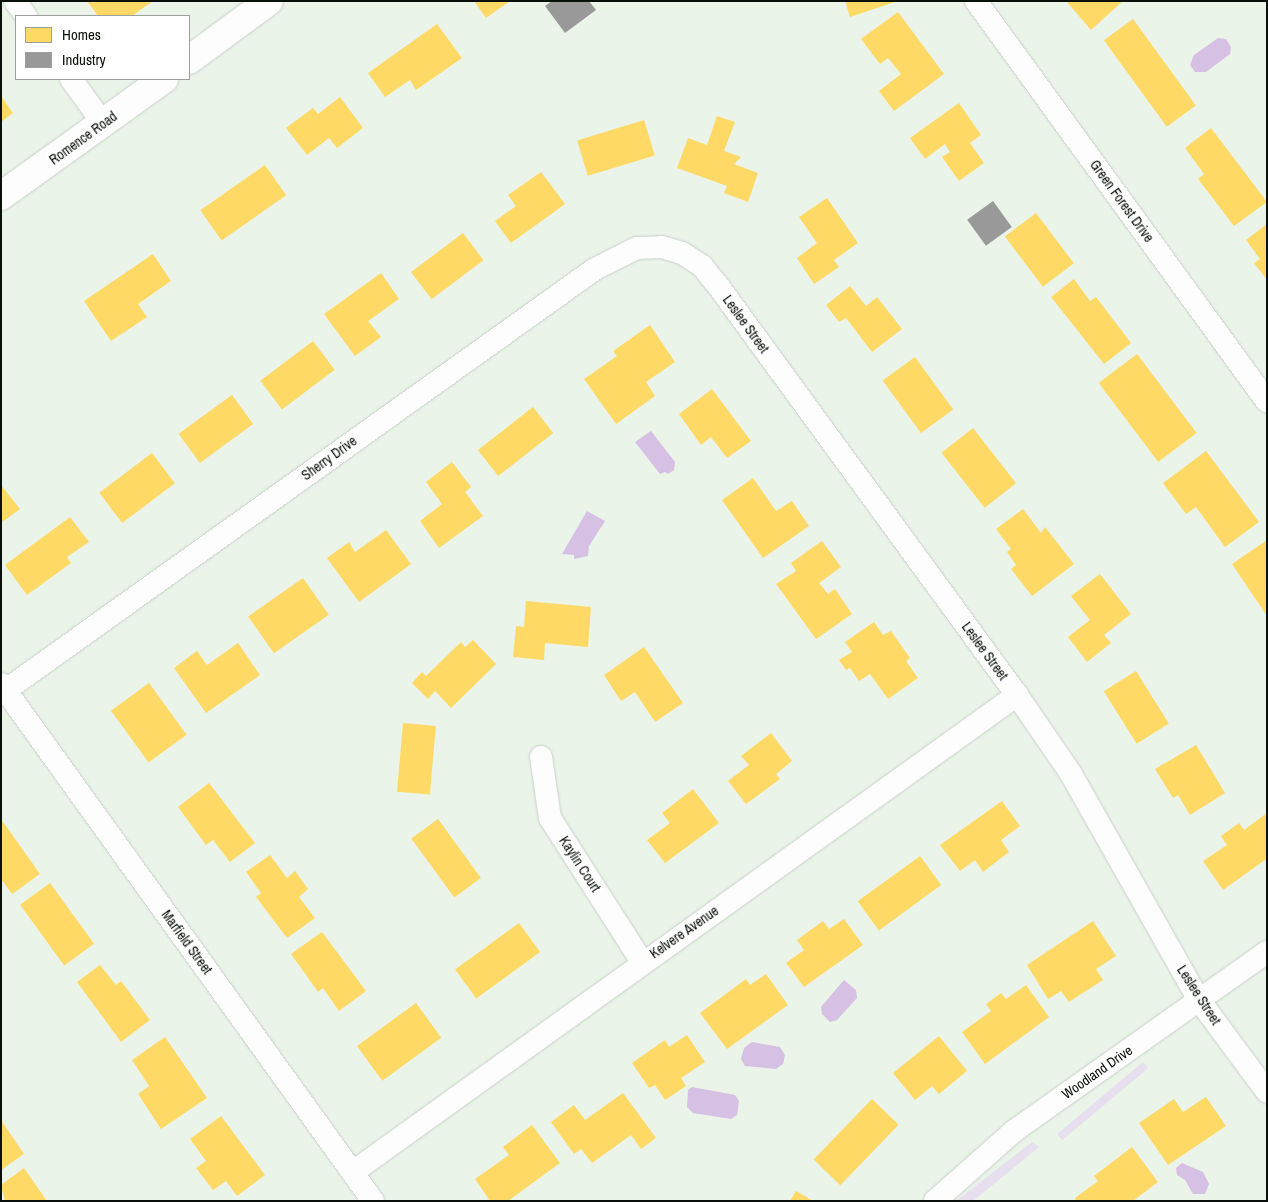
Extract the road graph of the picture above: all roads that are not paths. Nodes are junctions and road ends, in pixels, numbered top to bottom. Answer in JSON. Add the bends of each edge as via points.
{"nodes":[{"id":1,"x":15,"y":1,"type":"edge"},
{"id":2,"x":269,"y":1,"type":"edge"},
{"id":3,"x":976,"y":1,"type":"edge"},
{"id":4,"x":25,"y":15,"type":"edge"},
{"id":5,"x":190,"y":59,"type":"edge"},
{"id":6,"x":72,"y":80,"type":"edge"},
{"id":7,"x":163,"y":80,"type":"edge"},
{"id":8,"x":103,"y":123,"type":"junction"},
{"id":9,"x":1,"y":196,"type":"edge"},
{"id":10,"x":662,"y":247,"type":"joint"},
{"id":11,"x":1267,"y":401,"type":"edge"},
{"id":12,"x":4,"y":687,"type":"edge"},
{"id":13,"x":1017,"y":695,"type":"junction"},
{"id":14,"x":541,"y":756,"type":"dead end"},
{"id":15,"x":1267,"y":952,"type":"edge"},
{"id":16,"x":642,"y":962,"type":"junction"},
{"id":17,"x":1200,"y":1000,"type":"junction"},
{"id":18,"x":1267,"y":1092,"type":"edge"},
{"id":19,"x":352,"y":1172,"type":"junction"},
{"id":20,"x":373,"y":1201,"type":"edge"},
{"id":21,"x":935,"y":1201,"type":"edge"}],
"edges":[{"from":1,"to":4,"type":"street"},
{"from":2,"to":5,"type":"street"},
{"from":3,"to":11,"type":"street","name":"Green Forest Drive"},
{"from":6,"to":8,"type":"street"},
{"from":7,"to":8,"type":"street","name":"Romence Road"},
{"from":8,"to":9,"type":"street","name":"Romence Road"},
{"from":10,"to":12,"type":"street","name":"Sherry Drive","via":[[637,248],[595,268]]},
{"from":10,"to":13,"type":"street","name":"Leslee Street","via":[[692,258],[716,284]]},
{"from":12,"to":19,"type":"street","name":"Marfield Street"},
{"from":13,"to":16,"type":"street","name":"Kelvere Avenue"},
{"from":13,"to":17,"type":"street","name":"Leslee Street","via":[[1072,774]]},
{"from":14,"to":16,"type":"street","name":"Kaylin Court","via":[[550,818]]},
{"from":15,"to":17,"type":"street","name":"Woodland Drive"},
{"from":16,"to":19,"type":"street","name":"Kelvere Avenue"},
{"from":17,"to":18,"type":"street","name":"Leslee Street"},
{"from":17,"to":21,"type":"street","name":"Woodland Drive","via":[[1014,1131]]},
{"from":19,"to":20,"type":"street","name":"Marfield Street"}]}
